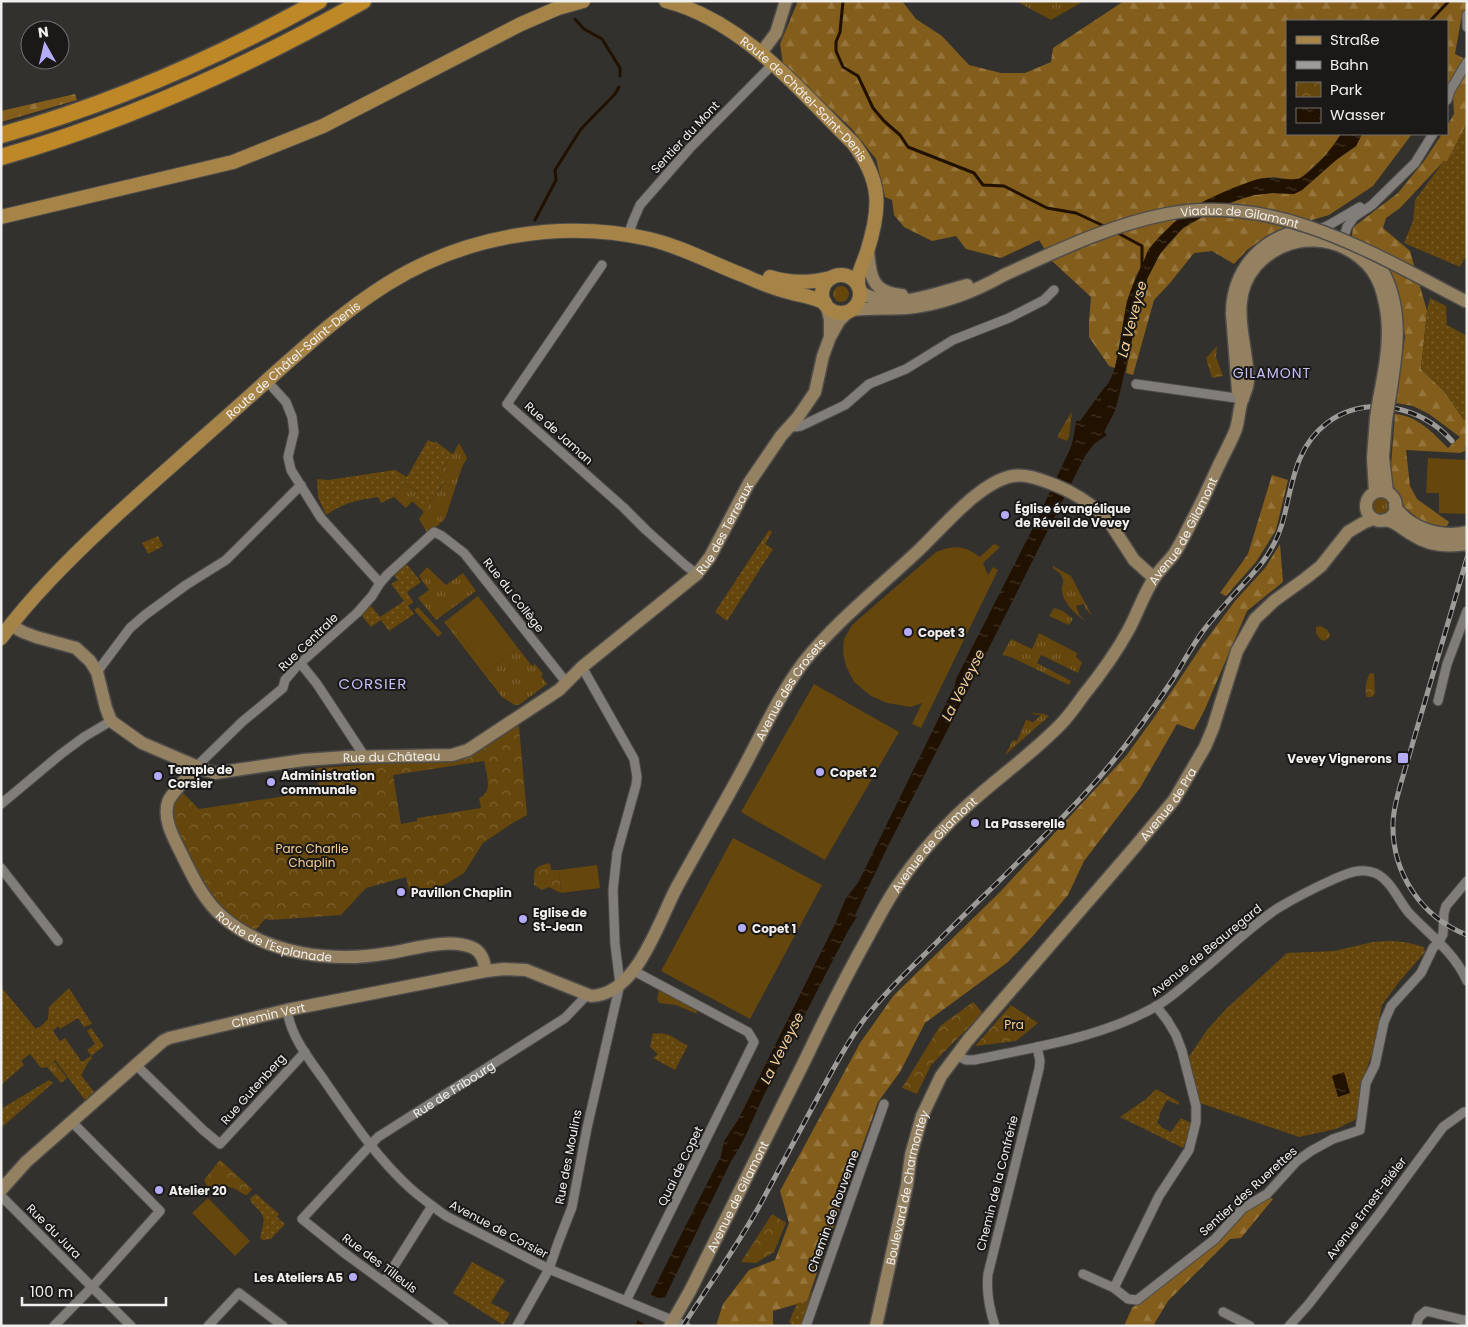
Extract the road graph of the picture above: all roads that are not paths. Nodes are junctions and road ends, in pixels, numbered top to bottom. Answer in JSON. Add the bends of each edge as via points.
{"nodes":[{"id":1,"x":319,"y":1,"type":"edge"},
{"id":2,"x":363,"y":1,"type":"edge"},
{"id":3,"x":666,"y":1,"type":"edge"},
{"id":4,"x":786,"y":1,"type":"edge"},
{"id":5,"x":578,"y":2,"type":"edge"},
{"id":6,"x":1467,"y":15,"type":"edge"},
{"id":7,"x":1467,"y":27,"type":"edge"},
{"id":8,"x":761,"y":53,"type":"junction"},
{"id":9,"x":1467,"y":62,"type":"edge"},
{"id":10,"x":773,"y":64,"type":"junction"},
{"id":11,"x":1448,"y":97,"type":"edge"},
{"id":12,"x":1,"y":135,"type":"edge"},
{"id":13,"x":1431,"y":135,"type":"edge"},
{"id":14,"x":1,"y":158,"type":"edge"},
{"id":15,"x":1380,"y":197,"type":"junction"},
{"id":16,"x":1,"y":217,"type":"edge"},
{"id":17,"x":1318,"y":230,"type":"junction"},
{"id":18,"x":628,"y":236,"type":"junction"},
{"id":19,"x":1344,"y":237,"type":"junction"},
{"id":20,"x":659,"y":242,"type":"junction"},
{"id":21,"x":869,"y":246,"type":"junction"},
{"id":22,"x":602,"y":265,"type":"dead end"},
{"id":23,"x":834,"y":277,"type":"junction"},
{"id":24,"x":859,"y":288,"type":"junction"},
{"id":25,"x":1054,"y":290,"type":"dead end"},
{"id":26,"x":935,"y":297,"type":"junction"},
{"id":27,"x":1467,"y":302,"type":"edge"},
{"id":28,"x":826,"y":304,"type":"junction"},
{"id":29,"x":850,"y":311,"type":"junction"},
{"id":30,"x":830,"y":337,"type":"junction"},
{"id":31,"x":267,"y":381,"type":"junction"},
{"id":32,"x":1136,"y":384,"type":"dead end"},
{"id":33,"x":1242,"y":399,"type":"junction"},
{"id":34,"x":1384,"y":400,"type":"junction"},
{"id":35,"x":791,"y":426,"type":"junction"},
{"id":36,"x":302,"y":485,"type":"junction"},
{"id":37,"x":1381,"y":492,"type":"junction"},
{"id":38,"x":1366,"y":506,"type":"junction"},
{"id":39,"x":1395,"y":506,"type":"junction"},
{"id":40,"x":1379,"y":519,"type":"junction"},
{"id":41,"x":434,"y":532,"type":"joint"},
{"id":42,"x":1467,"y":532,"type":"edge"},
{"id":43,"x":1344,"y":536,"type":"junction"},
{"id":44,"x":1467,"y":544,"type":"edge"},
{"id":45,"x":697,"y":574,"type":"junction"},
{"id":46,"x":1154,"y":578,"type":"junction"},
{"id":47,"x":380,"y":583,"type":"junction"},
{"id":48,"x":1467,"y":611,"type":"edge"},
{"id":49,"x":10,"y":625,"type":"junction"},
{"id":50,"x":1,"y":638,"type":"edge"},
{"id":51,"x":300,"y":664,"type":"junction"},
{"id":52,"x":582,"y":667,"type":"junction"},
{"id":53,"x":97,"y":672,"type":"junction"},
{"id":54,"x":566,"y":682,"type":"junction"},
{"id":55,"x":1438,"y":701,"type":"dead end"},
{"id":56,"x":112,"y":722,"type":"junction"},
{"id":57,"x":365,"y":757,"type":"junction"},
{"id":58,"x":196,"y":767,"type":"junction"},
{"id":59,"x":1,"y":804,"type":"edge"},
{"id":60,"x":1,"y":868,"type":"edge"},
{"id":61,"x":1467,"y":881,"type":"edge"},
{"id":62,"x":58,"y":940,"type":"dead end"},
{"id":63,"x":1439,"y":942,"type":"junction"},
{"id":64,"x":486,"y":971,"type":"junction"},
{"id":65,"x":634,"y":971,"type":"junction"},
{"id":66,"x":1467,"y":982,"type":"edge"},
{"id":67,"x":620,"y":984,"type":"junction"},
{"id":68,"x":587,"y":995,"type":"junction"},
{"id":69,"x":1156,"y":1006,"type":"junction"},
{"id":70,"x":287,"y":1010,"type":"junction"},
{"id":71,"x":1038,"y":1046,"type":"junction"},
{"id":72,"x":305,"y":1052,"type":"junction"},
{"id":73,"x":956,"y":1055,"type":"junction"},
{"id":74,"x":136,"y":1065,"type":"junction"},
{"id":75,"x":884,"y":1104,"type":"dead end"},
{"id":76,"x":1467,"y":1112,"type":"edge"},
{"id":77,"x":72,"y":1122,"type":"junction"},
{"id":78,"x":371,"y":1144,"type":"junction"},
{"id":79,"x":1,"y":1190,"type":"edge"},
{"id":80,"x":1,"y":1196,"type":"edge"},
{"id":81,"x":432,"y":1206,"type":"junction"},
{"id":82,"x":302,"y":1219,"type":"joint"},
{"id":83,"x":550,"y":1269,"type":"junction"},
{"id":84,"x":1083,"y":1274,"type":"dead end"},
{"id":85,"x":384,"y":1282,"type":"junction"},
{"id":86,"x":92,"y":1287,"type":"junction"},
{"id":87,"x":1114,"y":1288,"type":"junction"},
{"id":88,"x":626,"y":1301,"type":"junction"},
{"id":89,"x":1224,"y":1312,"type":"dead end"},
{"id":90,"x":669,"y":1321,"type":"edge"},
{"id":91,"x":1467,"y":1321,"type":"edge"},
{"id":92,"x":879,"y":1324,"type":"edge"},
{"id":93,"x":54,"y":1326,"type":"edge"},
{"id":94,"x":131,"y":1326,"type":"edge"},
{"id":95,"x":208,"y":1326,"type":"edge"},
{"id":96,"x":283,"y":1326,"type":"edge"},
{"id":97,"x":444,"y":1326,"type":"edge"},
{"id":98,"x":517,"y":1326,"type":"edge"},
{"id":99,"x":686,"y":1326,"type":"edge"},
{"id":100,"x":806,"y":1326,"type":"edge"},
{"id":101,"x":995,"y":1326,"type":"edge"},
{"id":102,"x":1250,"y":1326,"type":"edge"},
{"id":103,"x":1289,"y":1326,"type":"edge"},
{"id":104,"x":1416,"y":1326,"type":"edge"}],
"edges":[{"from":1,"to":12,"type":"highway","via":[[223,51],[154,82]]},
{"from":2,"to":14,"type":"highway","via":[[265,53],[168,98],[78,133]]},
{"from":3,"to":8,"type":"main road","name":"Route de Châtel-Saint-Denis","via":[[715,21]]},
{"from":4,"to":8,"type":"street","via":[[776,33]]},
{"from":5,"to":16,"type":"main road","via":[[521,24],[323,126],[233,162]]},
{"from":6,"to":7,"type":"street"},
{"from":8,"to":10,"type":"main road","name":"Route de Châtel-Saint-Denis"},
{"from":9,"to":11,"type":"street"},
{"from":10,"to":18,"type":"street","name":"Sentier du Mont","via":[[690,148],[640,205]]},
{"from":10,"to":21,"type":"main road","name":"Route de Châtel-Saint-Denis","via":[[853,143],[870,169],[877,201]]},
{"from":13,"to":15,"type":"street","via":[[1415,163]]},
{"from":15,"to":17,"type":"street"},
{"from":15,"to":19,"type":"street","via":[[1350,221]]},
{"from":17,"to":19,"type":"street","name":"Avenue de Gilamont"},
{"from":17,"to":33,"type":"street","name":"Avenue de Gilamont","via":[[1286,235],[1266,245],[1242,271],[1232,302],[1238,391]]},
{"from":18,"to":20,"type":"main road","name":"Route de Châtel-Saint-Denis"},
{"from":18,"to":31,"type":"main road","name":"Route de Châtel-Saint-Denis","via":[[568,231],[527,234],[450,253],[408,272],[368,296],[328,326]]},
{"from":19,"to":34,"type":"street","name":"Avenue de Gilamont","via":[[1371,254],[1392,291],[1397,341]]},
{"from":20,"to":23,"type":"main road","name":"Route de Châtel-Saint-Denis","via":[[694,245],[732,264],[781,281],[805,283]]},
{"from":20,"to":28,"type":"main road","name":"Route de Châtel-Saint-Denis"},
{"from":21,"to":23,"type":"main road","name":"Route de Châtel-Saint-Denis"},
{"from":21,"to":24,"type":"main road","name":"Route de Châtel-Saint-Denis","via":[[860,271]]},
{"from":21,"to":26,"type":"street","via":[[870,274],[876,285],[890,294]]},
{"from":22,"to":45,"type":"street","name":"Rue de Jaman","via":[[507,404]]},
{"from":23,"to":24,"type":"main road","via":[[848,276]]},
{"from":23,"to":28,"type":"main road","via":[[823,290]]},
{"from":24,"to":26,"type":"street","name":"Viaduc de Gilamont","via":[[872,298],[887,301]]},
{"from":24,"to":29,"type":"main road","via":[[859,300]]},
{"from":25,"to":35,"type":"street","via":[[1044,300],[1009,318],[954,340],[906,369],[869,384],[845,406]]},
{"from":26,"to":27,"type":"street","name":"Viaduc de Gilamont","bridge":true,"via":[[986,285],[1127,224],[1168,214],[1235,211],[1313,227]]},
{"from":26,"to":29,"type":"street","name":"Viaduc de Gilamont","via":[[908,308]]},
{"from":28,"to":29,"type":"main road","via":[[836,312]]},
{"from":28,"to":30,"type":"street","name":"Rue des Terreaux"},
{"from":29,"to":30,"type":"street","name":"Rue des Terreaux","via":[[839,321]]},
{"from":30,"to":35,"type":"street","name":"Rue des Terreaux","via":[[815,392]]},
{"from":31,"to":36,"type":"street","via":[[286,402],[292,417],[294,432],[288,457],[291,470]]},
{"from":31,"to":49,"type":"main road","name":"Route de Châtel-Saint-Denis","via":[[75,554]]},
{"from":32,"to":33,"type":"street"},
{"from":33,"to":34,"type":"street","name":"Avenue de Gilamont","via":[[1248,385],[1240,312],[1249,276],[1276,250],[1307,240],[1330,242],[1347,248],[1371,269],[1377,279],[1386,307],[1388,341]]},
{"from":33,"to":46,"type":"street","name":"Avenue de Gilamont","via":[[1237,425],[1197,511],[1175,552]]},
{"from":34,"to":37,"type":"street","name":"Avenue de Gilamont","bridge":true,"via":[[1373,458]]},
{"from":35,"to":45,"type":"street","name":"Rue des Terreaux","via":[[749,483],[710,557]]},
{"from":36,"to":47,"type":"street","via":[[321,518]]},
{"from":36,"to":53,"type":"street","via":[[226,560],[144,615],[130,628]]},
{"from":37,"to":38,"type":"street","via":[[1368,498]]},
{"from":37,"to":39,"type":"street","via":[[1393,498]]},
{"from":38,"to":40,"type":"street","via":[[1367,512]]},
{"from":38,"to":43,"type":"street","name":"Avenue de Pra"},
{"from":39,"to":40,"type":"street","via":[[1392,516]]},
{"from":39,"to":42,"type":"street","via":[[1404,516],[1433,532]]},
{"from":40,"to":43,"type":"street","name":"Avenue de Pra","via":[[1358,525]]},
{"from":40,"to":44,"type":"street","via":[[1392,522],[1429,543]]},
{"from":41,"to":47,"type":"street","name":"Rue Centrale"},
{"from":41,"to":54,"type":"street","name":"Rue du Collège","via":[[464,552]]},
{"from":43,"to":73,"type":"street","name":"Avenue de Pra","via":[[1321,566],[1254,620],[1237,651],[1205,747],[1174,800]]},
{"from":45,"to":52,"type":"street","name":"Rue des Terreaux"},
{"from":46,"to":65,"type":"street","name":"Avenue des Crosets","via":[[1134,560],[1102,514],[1066,490],[1032,477],[1013,476],[975,496],[839,623],[804,662],[779,700]]},
{"from":46,"to":90,"type":"street","name":"Avenue de Gilamont","via":[[1117,649],[1062,724],[951,821],[898,885],[846,976],[690,1291]]},
{"from":47,"to":51,"type":"street","name":"Rue Centrale","via":[[357,612]]},
{"from":48,"to":55,"type":"street","via":[[1447,664]]},
{"from":49,"to":50,"type":"main road","name":"Route de Châtel-Saint-Denis"},
{"from":49,"to":53,"type":"street","via":[[36,637],[76,648]]},
{"from":51,"to":57,"type":"street"},
{"from":51,"to":58,"type":"street","name":"Rue Centrale","via":[[285,680],[283,688]]},
{"from":52,"to":54,"type":"street","name":"Rue des Terreaux"},
{"from":52,"to":67,"type":"street","via":[[636,767],[636,785],[619,844],[613,890]]},
{"from":53,"to":56,"type":"street"},
{"from":54,"to":57,"type":"street","name":"Rue du Château","via":[[559,690],[468,750],[444,756]]},
{"from":56,"to":58,"type":"street","name":"Rue du Château","via":[[142,743]]},
{"from":56,"to":59,"type":"street","via":[[84,737]]},
{"from":57,"to":58,"type":"street","name":"Rue du Château","via":[[304,760],[214,773]]},
{"from":58,"to":64,"type":"street","name":"Route de l'Esplanade","via":[[168,801],[167,818],[207,901],[226,920],[255,939],[285,949],[333,956],[374,955],[425,945],[465,945],[479,951]]},
{"from":60,"to":62,"type":"street"},
{"from":61,"to":63,"type":"street","via":[[1446,906]]},
{"from":63,"to":66,"type":"street","name":"Avenue de Beauregard","via":[[1462,968]]},
{"from":63,"to":69,"type":"street","name":"Avenue de Beauregard","via":[[1408,911],[1380,875],[1365,870],[1351,872],[1278,909]]},
{"from":63,"to":87,"type":"street","name":"Sentier des Ruerettes","via":[[1421,973],[1391,1006],[1384,1022],[1374,1065],[1366,1083],[1360,1130],[1333,1139],[1297,1161],[1267,1194],[1244,1208],[1215,1239],[1137,1300],[1128,1299]]},
{"from":64,"to":68,"type":"street","name":"Chemin Vert","via":[[526,970]]},
{"from":64,"to":70,"type":"street","name":"Chemin Vert"},
{"from":65,"to":67,"type":"street","name":"Avenue des Crosets"},
{"from":65,"to":88,"type":"street","name":"Quai de Copet","via":[[748,1032],[754,1042]]},
{"from":67,"to":68,"type":"street","via":[[596,996]]},
{"from":67,"to":83,"type":"street","name":"Rue des Moulins","via":[[572,1207]]},
{"from":68,"to":78,"type":"street","name":"Rue de Fribourg","via":[[565,1018]]},
{"from":69,"to":71,"type":"street","name":"Avenue de Beauregard","via":[[1098,1031]]},
{"from":69,"to":87,"type":"street","via":[[1176,1035],[1182,1051],[1196,1106],[1196,1122],[1189,1150],[1159,1196]]},
{"from":70,"to":72,"type":"street","name":"Avenue de Corsier","via":[[290,1025]]},
{"from":70,"to":74,"type":"street","name":"Chemin Vert","via":[[169,1038]]},
{"from":71,"to":73,"type":"street","name":"Avenue de Beauregard","via":[[974,1060]]},
{"from":71,"to":101,"type":"street","name":"Chemin de la Confrérie","via":[[1039,1069],[988,1274],[987,1288]]},
{"from":72,"to":74,"type":"street","name":"Rue Gutenberg","via":[[220,1144]]},
{"from":72,"to":78,"type":"street","name":"Avenue de Corsier"},
{"from":73,"to":92,"type":"street","name":"Boulevard de Charmontey","via":[[941,1076],[922,1116],[911,1155]]},
{"from":74,"to":77,"type":"street","name":"Chemin Vert"},
{"from":75,"to":100,"type":"street","name":"Chemin de Rouvenne"},
{"from":76,"to":103,"type":"street","name":"Avenue Ernest-Biéler","via":[[1443,1126],[1379,1214]]},
{"from":77,"to":79,"type":"street","name":"Chemin Vert","via":[[26,1162]]},
{"from":77,"to":86,"type":"street","via":[[160,1211]]},
{"from":78,"to":81,"type":"street","name":"Avenue de Corsier","via":[[410,1188]]},
{"from":78,"to":82,"type":"street","name":"Rue de Fribourg"},
{"from":80,"to":86,"type":"street","name":"Rue du Jura"},
{"from":81,"to":83,"type":"street","name":"Avenue de Corsier"},
{"from":81,"to":85,"type":"street"},
{"from":82,"to":85,"type":"street","name":"Rue des Tilleuls"},
{"from":83,"to":88,"type":"street","name":"Avenue de Corsier"},
{"from":83,"to":98,"type":"street","name":"Rue des Moulins"},
{"from":84,"to":87,"type":"street"},
{"from":85,"to":97,"type":"street","name":"Rue des Tilleuls"},
{"from":86,"to":93,"type":"street"},
{"from":86,"to":94,"type":"street","name":"Rue du Jura"},
{"from":88,"to":90,"type":"street","name":"Avenue de Corsier"},
{"from":89,"to":102,"type":"street"},
{"from":90,"to":99,"type":"street","name":"Avenue de Corsier"},
{"from":91,"to":104,"type":"street","via":[[1426,1311],[1419,1316]]},
{"from":95,"to":96,"type":"street","via":[[239,1293]]}]}
